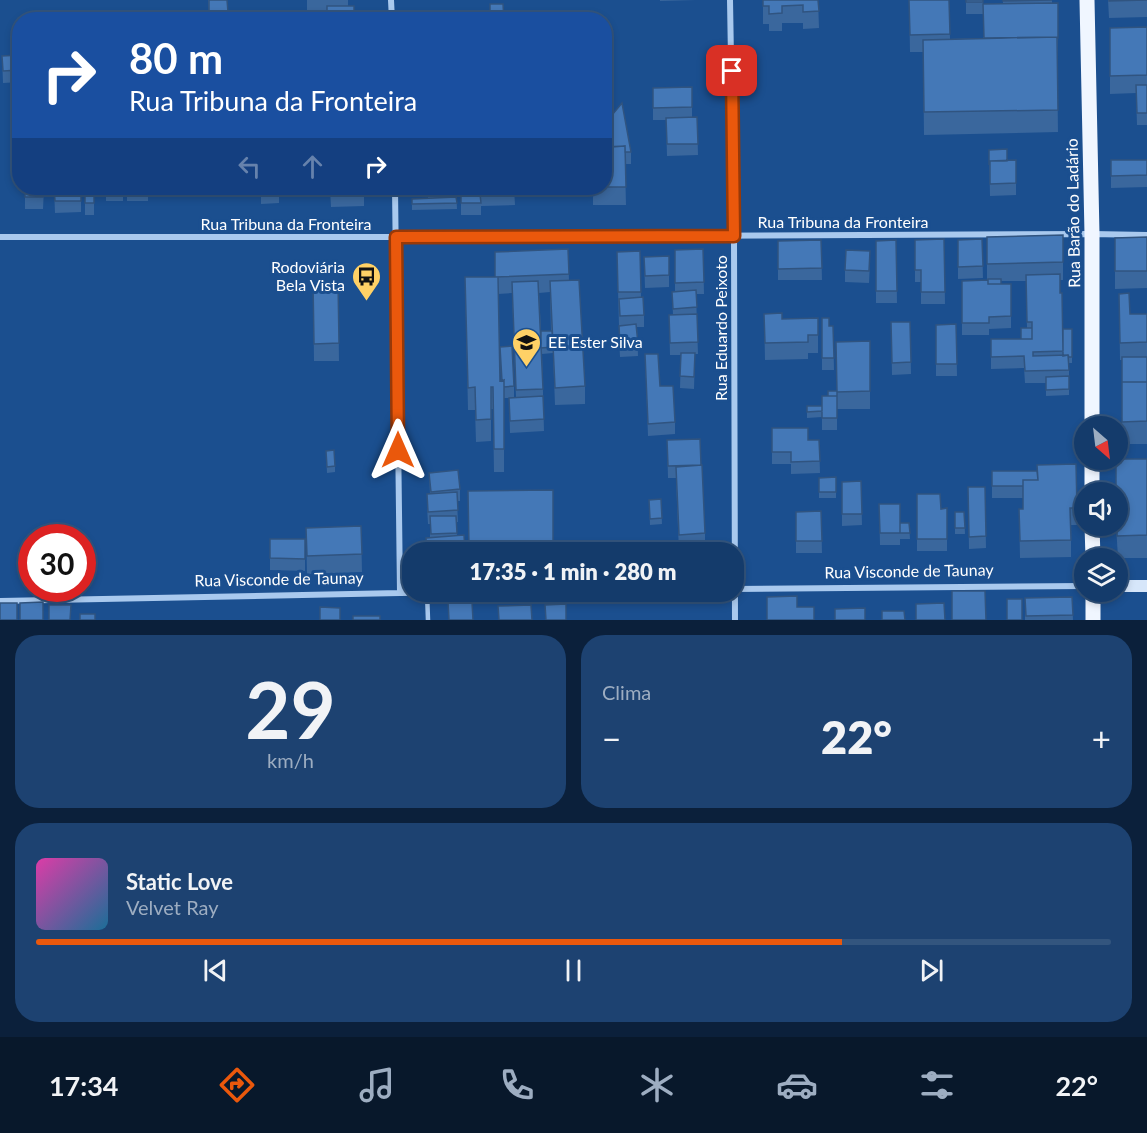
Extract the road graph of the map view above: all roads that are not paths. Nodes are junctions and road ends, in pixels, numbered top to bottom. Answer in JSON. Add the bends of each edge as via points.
{"nodes":[{"id":1,"x":730,"y":0,"type":"edge"},
{"id":2,"x":1087,"y":0,"type":"edge"},
{"id":3,"x":395,"y":195,"type":"edge"},
{"id":4,"x":1092,"y":234,"type":"junction"},
{"id":5,"x":1147,"y":235,"type":"edge"},
{"id":6,"x":734,"y":236,"type":"junction"},
{"id":7,"x":0,"y":237,"type":"edge"},
{"id":8,"x":396,"y":237,"type":"junction"},
{"id":9,"x":1092,"y":416,"type":"edge"},
{"id":10,"x":734,"y":542,"type":"edge"},
{"id":11,"x":1074,"y":586,"type":"edge"},
{"id":12,"x":1128,"y":586,"type":"edge"},
{"id":13,"x":1147,"y":586,"type":"edge"},
{"id":14,"x":744,"y":589,"type":"edge"},
{"id":15,"x":400,"y":593,"type":"joint"},
{"id":16,"x":0,"y":601,"type":"edge"},
{"id":17,"x":427,"y":602,"type":"edge"},
{"id":18,"x":734,"y":602,"type":"edge"},
{"id":19,"x":1093,"y":602,"type":"edge"},
{"id":20,"x":428,"y":620,"type":"edge"},
{"id":21,"x":735,"y":620,"type":"edge"},
{"id":22,"x":1094,"y":620,"type":"edge"}],
"edges":[{"from":1,"to":6,"type":"street","name":"Rua Eduardo Peixoto"},
{"from":2,"to":4,"type":"main road","name":"Rua Barão do Ladário"},
{"from":3,"to":8,"type":"street"},
{"from":4,"to":5,"type":"street","name":"Rua Tribuna da Fronteira"},
{"from":4,"to":6,"type":"street","name":"Rua Tribuna da Fronteira"},
{"from":4,"to":9,"type":"main road","name":"Rua Barão do Ladário"},
{"from":6,"to":8,"type":"street","name":"Rua Tribuna da Fronteira"},
{"from":6,"to":10,"type":"street","name":"Rua Eduardo Peixoto"},
{"from":7,"to":8,"type":"street","name":"Rua Tribuna da Fronteira"},
{"from":8,"to":15,"type":"street"},
{"from":11,"to":14,"type":"street","name":"Rua Visconde de Taunay"},
{"from":12,"to":13,"type":"street"},
{"from":15,"to":16,"type":"street","name":"Rua Visconde de Taunay"},
{"from":17,"to":20,"type":"lane"},
{"from":18,"to":21,"type":"street","name":"Rua Eduardo Peixoto"},
{"from":19,"to":22,"type":"main road"}]}
